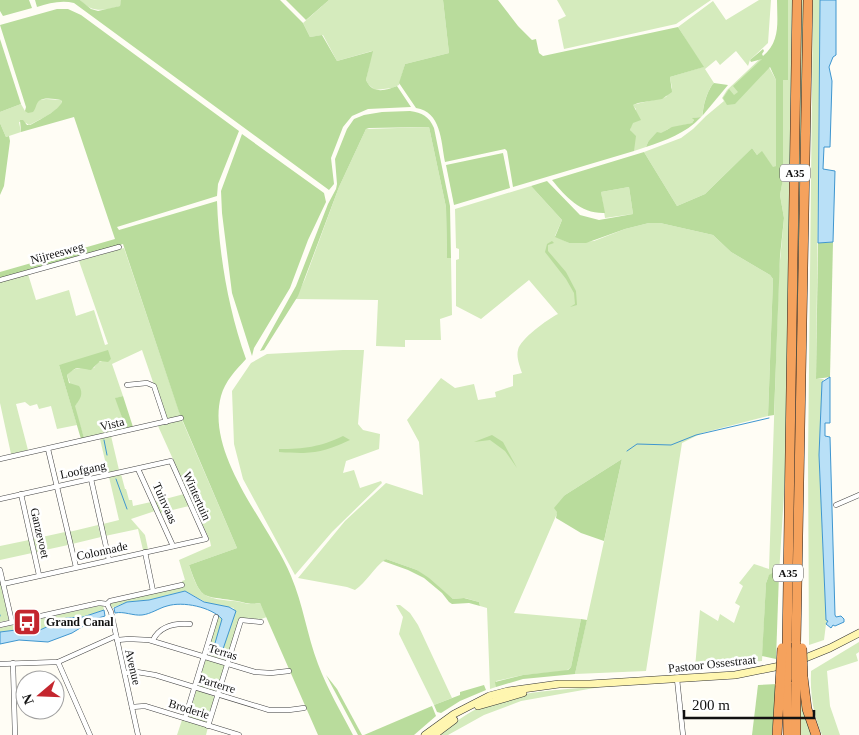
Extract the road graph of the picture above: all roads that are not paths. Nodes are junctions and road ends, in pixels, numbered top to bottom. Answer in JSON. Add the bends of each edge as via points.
{"nodes":[{"id":1,"x":797,"y":0,"type":"edge"},
{"id":2,"x":808,"y":0,"type":"edge"},
{"id":3,"x":119,"y":247,"type":"dead end"},
{"id":4,"x":0,"y":280,"type":"edge"},
{"id":5,"x":127,"y":385,"type":"dead end"},
{"id":6,"x":181,"y":418,"type":"dead end"},
{"id":7,"x":166,"y":422,"type":"junction"},
{"id":8,"x":48,"y":448,"type":"junction"},
{"id":9,"x":0,"y":459,"type":"edge"},
{"id":10,"x":171,"y":461,"type":"joint"},
{"id":11,"x":138,"y":469,"type":"junction"},
{"id":12,"x":91,"y":479,"type":"junction"},
{"id":13,"x":57,"y":486,"type":"junction"},
{"id":14,"x":21,"y":494,"type":"junction"},
{"id":15,"x":859,"y":495,"type":"edge"},
{"id":16,"x":0,"y":499,"type":"edge"},
{"id":17,"x":836,"y":505,"type":"dead end"},
{"id":18,"x":206,"y":539,"type":"joint"},
{"id":19,"x":173,"y":546,"type":"junction"},
{"id":20,"x":145,"y":552,"type":"junction"},
{"id":21,"x":109,"y":560,"type":"junction"},
{"id":22,"x":76,"y":567,"type":"junction"},
{"id":23,"x":0,"y":570,"type":"edge"},
{"id":24,"x":40,"y":575,"type":"junction"},
{"id":25,"x":3,"y":584,"type":"junction"},
{"id":26,"x":182,"y":585,"type":"dead end"},
{"id":27,"x":153,"y":591,"type":"junction"},
{"id":28,"x":107,"y":604,"type":"junction"},
{"id":29,"x":216,"y":617,"type":"dead end"},
{"id":30,"x":12,"y":622,"type":"junction"},
{"id":31,"x":261,"y":622,"type":"dead end"},
{"id":32,"x":190,"y":624,"type":"dead end"},
{"id":33,"x":0,"y":625,"type":"edge"},
{"id":34,"x":859,"y":633,"type":"edge"},
{"id":35,"x":117,"y":638,"type":"junction"},
{"id":36,"x":153,"y":640,"type":"junction"},
{"id":37,"x":792,"y":645,"type":"junction"},
{"id":38,"x":204,"y":656,"type":"junction"},
{"id":39,"x":58,"y":662,"type":"junction"},
{"id":40,"x":13,"y":663,"type":"junction"},
{"id":41,"x":227,"y":663,"type":"junction"},
{"id":42,"x":0,"y":664,"type":"edge"},
{"id":43,"x":289,"y":671,"type":"dead end"},
{"id":44,"x":124,"y":673,"type":"junction"},
{"id":45,"x":677,"y":679,"type":"junction"},
{"id":46,"x":792,"y":681,"type":"junction"},
{"id":47,"x":590,"y":684,"type":"junction"},
{"id":48,"x":195,"y":687,"type":"junction"},
{"id":49,"x":218,"y":695,"type":"junction"},
{"id":50,"x":132,"y":707,"type":"junction"},
{"id":51,"x":304,"y":708,"type":"dead end"},
{"id":52,"x":185,"y":718,"type":"junction"},
{"id":53,"x":208,"y":726,"type":"junction"},
{"id":54,"x":15,"y":735,"type":"edge"},
{"id":55,"x":90,"y":735,"type":"edge"},
{"id":56,"x":138,"y":735,"type":"edge"},
{"id":57,"x":240,"y":735,"type":"edge"},
{"id":58,"x":425,"y":735,"type":"edge"},
{"id":59,"x":434,"y":735,"type":"edge"},
{"id":60,"x":683,"y":735,"type":"edge"},
{"id":61,"x":777,"y":735,"type":"edge"},
{"id":62,"x":788,"y":735,"type":"edge"},
{"id":63,"x":796,"y":735,"type":"edge"},
{"id":64,"x":816,"y":735,"type":"edge"}],
"edges":[{"from":1,"to":37,"type":"highway","number":"A35","via":[[788,635]]},
{"from":2,"to":37,"type":"highway","number":"A35","via":[[797,584]]},
{"from":3,"to":4,"type":"street","name":"Nijreesweg"},
{"from":5,"to":7,"type":"street","via":[[151,383]]},
{"from":6,"to":7,"type":"street","name":"Vista"},
{"from":7,"to":8,"type":"street","name":"Vista"},
{"from":8,"to":9,"type":"street","name":"Vista"},
{"from":8,"to":13,"type":"street"},
{"from":10,"to":11,"type":"street","name":"Loofgang"},
{"from":10,"to":18,"type":"street","name":"Wintertuin"},
{"from":11,"to":12,"type":"street","name":"Loofgang"},
{"from":11,"to":19,"type":"street","name":"Tuinvaas"},
{"from":12,"to":13,"type":"street","name":"Loofgang"},
{"from":12,"to":21,"type":"street"},
{"from":13,"to":14,"type":"street","name":"Loofgang"},
{"from":13,"to":22,"type":"street"},
{"from":14,"to":16,"type":"street","name":"Loofgang"},
{"from":14,"to":24,"type":"street","name":"Ganzevoet"},
{"from":15,"to":17,"type":"street"},
{"from":18,"to":19,"type":"street","name":"Colonnade"},
{"from":19,"to":20,"type":"street","name":"Colonnade"},
{"from":20,"to":21,"type":"street","name":"Colonnade"},
{"from":20,"to":27,"type":"street"},
{"from":21,"to":22,"type":"street","name":"Colonnade"},
{"from":22,"to":24,"type":"street","name":"Colonnade"},
{"from":23,"to":25,"type":"street"},
{"from":24,"to":25,"type":"street","name":"Colonnade"},
{"from":25,"to":30,"type":"street"},
{"from":26,"to":27,"type":"street"},
{"from":27,"to":28,"type":"street","via":[[110,600]]},
{"from":28,"to":30,"type":"street"},
{"from":28,"to":35,"type":"street","name":"Avenue"},
{"from":29,"to":38,"type":"street"},
{"from":30,"to":33,"type":"street"},
{"from":31,"to":41,"type":"street","via":[[241,620]]},
{"from":32,"to":36,"type":"street","via":[[179,623],[164,628]]},
{"from":34,"to":45,"type":"main road","name":"Pastoor Ossestraat","via":[[797,661],[748,673]]},
{"from":35,"to":36,"type":"street","name":"Terras"},
{"from":35,"to":39,"type":"street"},
{"from":35,"to":44,"type":"street","name":"Avenue"},
{"from":36,"to":38,"type":"street","name":"Terras"},
{"from":37,"to":46,"type":"highway","number":"A35","bridge":true},
{"from":37,"to":46,"type":"highway","number":"A35","bridge":true},
{"from":38,"to":41,"type":"street","name":"Terras"},
{"from":38,"to":48,"type":"street"},
{"from":39,"to":40,"type":"street"},
{"from":39,"to":55,"type":"street"},
{"from":40,"to":42,"type":"street"},
{"from":40,"to":54,"type":"street"},
{"from":41,"to":43,"type":"street","name":"Terras","via":[[255,672]]},
{"from":41,"to":49,"type":"street"},
{"from":44,"to":48,"type":"street","name":"Parterre","via":[[155,675]]},
{"from":44,"to":50,"type":"street","name":"Avenue"},
{"from":45,"to":47,"type":"main road","name":"Pastoor Ossestraat"},
{"from":45,"to":60,"type":"street"},
{"from":46,"to":61,"type":"highway","number":"A35"},
{"from":46,"to":62,"type":"highway","number":"A35"},
{"from":46,"to":63,"type":"highway","number":"A35"},
{"from":46,"to":64,"type":"highway","number":"A35"},
{"from":47,"to":58,"type":"main road","name":"Pastoor Ossestraat","via":[[544,685],[494,694],[454,714]]},
{"from":47,"to":59,"type":"main road","name":"Pastoor Ossestraat","via":[[520,693],[486,703],[455,719]]},
{"from":48,"to":49,"type":"street","name":"Parterre"},
{"from":48,"to":52,"type":"street"},
{"from":49,"to":51,"type":"street","name":"Parterre","via":[[269,710]]},
{"from":49,"to":53,"type":"street"},
{"from":50,"to":52,"type":"street","name":"Broderie","via":[[145,706]]},
{"from":50,"to":56,"type":"street","name":"Avenue"},
{"from":52,"to":53,"type":"street","name":"Broderie"},
{"from":53,"to":57,"type":"street","name":"Broderie"}]}
